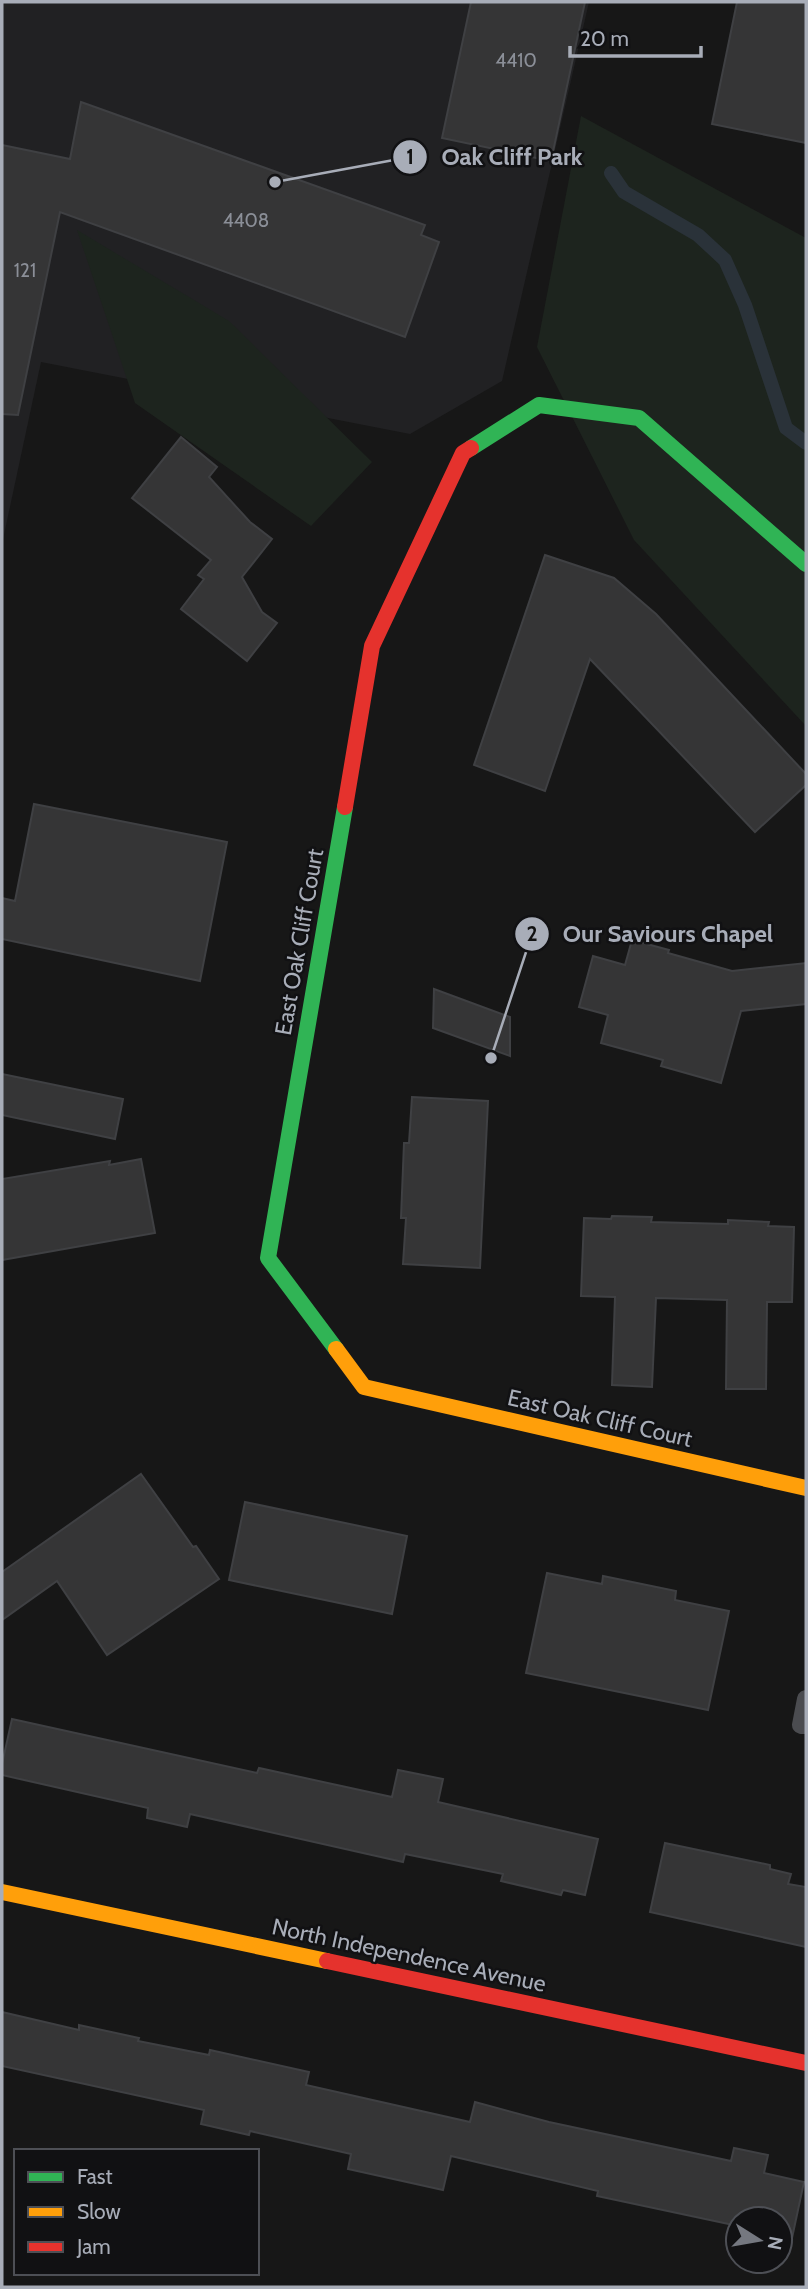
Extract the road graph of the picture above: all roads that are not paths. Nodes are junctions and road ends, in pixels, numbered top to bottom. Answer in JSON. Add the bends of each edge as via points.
{"nodes":[{"id":1,"x":806,"y":564,"type":"edge"},
{"id":2,"x":806,"y":1488,"type":"edge"},
{"id":3,"x":806,"y":1699,"type":"edge"},
{"id":4,"x":806,"y":1726,"type":"edge"},
{"id":5,"x":2,"y":1892,"type":"edge"},
{"id":6,"x":806,"y":2063,"type":"edge"}],
"edges":[{"from":1,"to":2,"type":"street","name":"East Oak Cliff Court","via":[[639,418],[539,405],[463,453],[372,646],[268,1258],[363,1387]]},
{"from":3,"to":4,"type":"lane","via":[[801,1725]]},
{"from":5,"to":6,"type":"street","name":"North Independence Avenue"}]}
